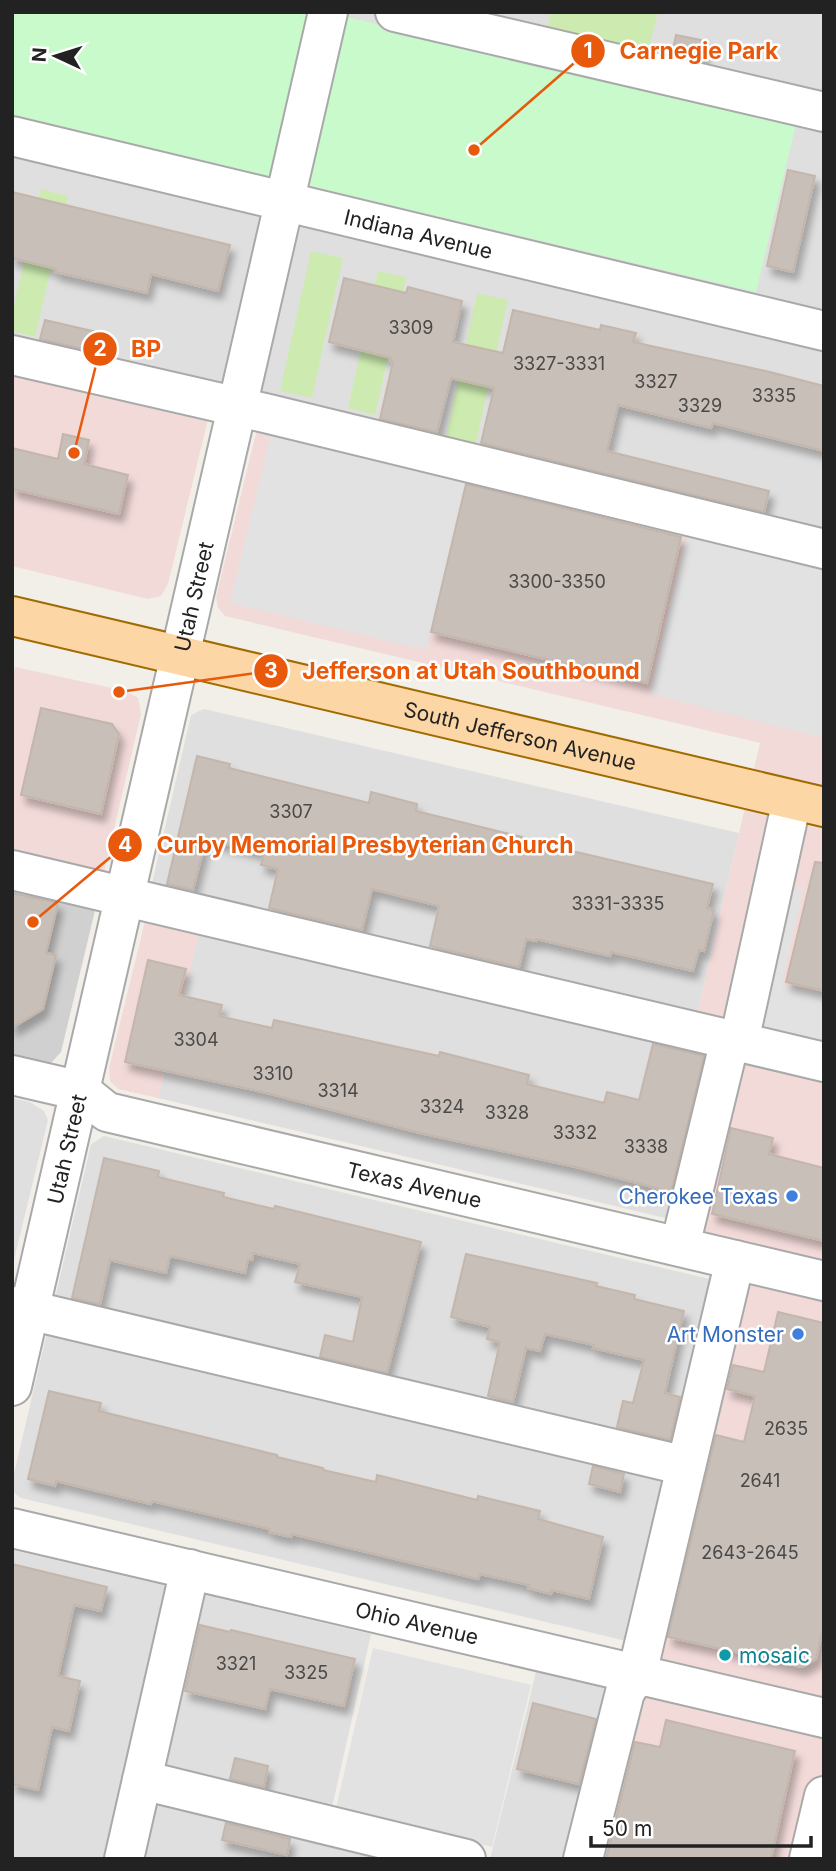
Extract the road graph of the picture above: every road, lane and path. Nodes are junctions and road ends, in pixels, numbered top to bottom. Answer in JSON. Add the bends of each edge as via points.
{"nodes":[{"id":1,"x":328,"y":12,"type":"edge"},
{"id":2,"x":396,"y":12,"type":"edge"},
{"id":3,"x":824,"y":112,"type":"edge"},
{"id":4,"x":12,"y":136,"type":"edge"},
{"id":5,"x":284,"y":203,"type":"junction"},
{"id":6,"x":824,"y":331,"type":"edge"},
{"id":7,"x":12,"y":355,"type":"edge"},
{"id":8,"x":237,"y":407,"type":"junction"},
{"id":9,"x":824,"y":549,"type":"edge"},
{"id":10,"x":12,"y":616,"type":"edge"},
{"id":11,"x":179,"y":655,"type":"junction"},
{"id":12,"x":808,"y":803,"type":"edge"},
{"id":13,"x":12,"y":870,"type":"edge"},
{"id":14,"x":127,"y":895,"type":"junction"},
{"id":15,"x":730,"y":1040,"type":"junction"},
{"id":16,"x":824,"y":1062,"type":"edge"},
{"id":17,"x":12,"y":1075,"type":"edge"},
{"id":18,"x":81,"y":1091,"type":"junction"},
{"id":19,"x":680,"y":1246,"type":"junction"},
{"id":20,"x":735,"y":1260,"type":"junction"},
{"id":21,"x":824,"y":1281,"type":"edge"},
{"id":22,"x":21,"y":1308,"type":"edge"},
{"id":23,"x":12,"y":1386,"type":"edge"},
{"id":24,"x":686,"y":1466,"type":"junction"},
{"id":25,"x":12,"y":1528,"type":"edge"},
{"id":26,"x":190,"y":1569,"type":"junction"},
{"id":27,"x":637,"y":1674,"type":"junction"},
{"id":28,"x":824,"y":1718,"type":"edge"},
{"id":29,"x":142,"y":1780,"type":"junction"},
{"id":30,"x":824,"y":1796,"type":"edge"},
{"id":31,"x":124,"y":1859,"type":"edge"},
{"id":32,"x":466,"y":1859,"type":"edge"},
{"id":33,"x":583,"y":1859,"type":"edge"},
{"id":34,"x":809,"y":1859,"type":"edge"}],
"edges":[{"from":1,"to":5,"type":"street","name":"Utah Street"},
{"from":2,"to":3,"type":"street"},
{"from":4,"to":5,"type":"street","name":"Indiana Avenue"},
{"from":5,"to":6,"type":"street","name":"Indiana Avenue"},
{"from":5,"to":8,"type":"street","name":"Utah Street"},
{"from":7,"to":8,"type":"street"},
{"from":8,"to":9,"type":"street"},
{"from":8,"to":11,"type":"street","name":"Utah Street"},
{"from":10,"to":11,"type":"main road","name":"South Jefferson Avenue"},
{"from":11,"to":12,"type":"main road","name":"South Jefferson Avenue"},
{"from":11,"to":14,"type":"street","name":"Utah Street"},
{"from":12,"to":15,"type":"street","via":[[742,1028]]},
{"from":13,"to":14,"type":"street"},
{"from":14,"to":15,"type":"street"},
{"from":14,"to":18,"type":"street","name":"Utah Street"},
{"from":15,"to":16,"type":"street"},
{"from":15,"to":19,"type":"street"},
{"from":17,"to":18,"type":"street","name":"Texas Avenue"},
{"from":18,"to":19,"type":"street","name":"Texas Avenue","via":[[107,1112]]},
{"from":18,"to":22,"type":"street","name":"Utah Street"},
{"from":19,"to":20,"type":"street","name":"Texas Avenue"},
{"from":20,"to":21,"type":"street","name":"Texas Avenue"},
{"from":20,"to":24,"type":"street"},
{"from":22,"to":23,"type":"street","name":"Utah Street"},
{"from":22,"to":24,"type":"street"},
{"from":24,"to":27,"type":"street"},
{"from":25,"to":26,"type":"street","name":"Ohio Avenue"},
{"from":26,"to":27,"type":"street","name":"Ohio Avenue"},
{"from":26,"to":29,"type":"street"},
{"from":27,"to":28,"type":"street","name":"Ohio Avenue"},
{"from":27,"to":33,"type":"street","via":[[625,1692]]},
{"from":29,"to":31,"type":"street"},
{"from":29,"to":32,"type":"street"},
{"from":30,"to":34,"type":"street"}]}
